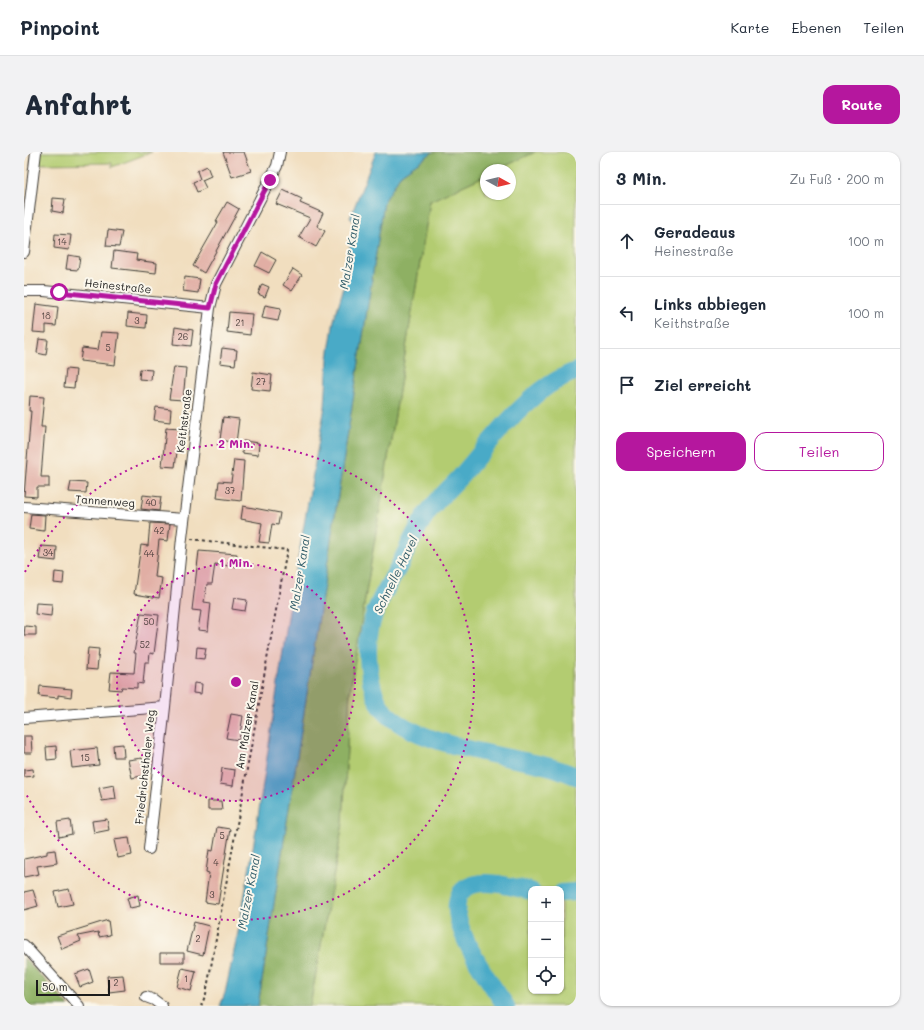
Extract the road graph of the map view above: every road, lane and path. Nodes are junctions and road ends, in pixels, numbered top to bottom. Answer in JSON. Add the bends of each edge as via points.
{"nodes":[{"id":1,"x":36,"y":152,"type":"edge"},
{"id":2,"x":280,"y":152,"type":"edge"},
{"id":3,"x":24,"y":252,"type":"edge"},
{"id":4,"x":24,"y":291,"type":"edge"},
{"id":5,"x":210,"y":308,"type":"junction"},
{"id":6,"x":24,"y":507,"type":"edge"},
{"id":7,"x":184,"y":519,"type":"junction"},
{"id":8,"x":182,"y":538,"type":"junction"},
{"id":9,"x":165,"y":707,"type":"junction"},
{"id":10,"x":24,"y":718,"type":"edge"},
{"id":11,"x":149,"y":849,"type":"dead end"},
{"id":12,"x":24,"y":945,"type":"edge"},
{"id":13,"x":146,"y":997,"type":"dead end"},
{"id":14,"x":79,"y":1006,"type":"edge"},
{"id":15,"x":162,"y":1006,"type":"edge"},
{"id":16,"x":201,"y":1006,"type":"edge"}],
"edges":[{"from":1,"to":3,"type":"street"},
{"from":2,"to":5,"type":"street","name":"Keithstraße","via":[[277,166],[216,284]]},
{"from":4,"to":5,"type":"street","name":"Heinestraße"},
{"from":5,"to":7,"type":"street","name":"Keithstraße"},
{"from":6,"to":7,"type":"street","name":"Tannenweg"},
{"from":7,"to":8,"type":"street","name":"Keithstraße"},
{"from":8,"to":9,"type":"street","name":"Keithstraße"},
{"from":8,"to":16,"type":"path","name":"Am Malzer Kanal","via":[[287,550],[206,994]]},
{"from":9,"to":10,"type":"street","name":"Friedrichsthaler Weg"},
{"from":9,"to":11,"type":"street","name":"Friedrichsthaler Weg"},
{"from":12,"to":14,"type":"street"},
{"from":13,"to":15,"type":"street"}]}
